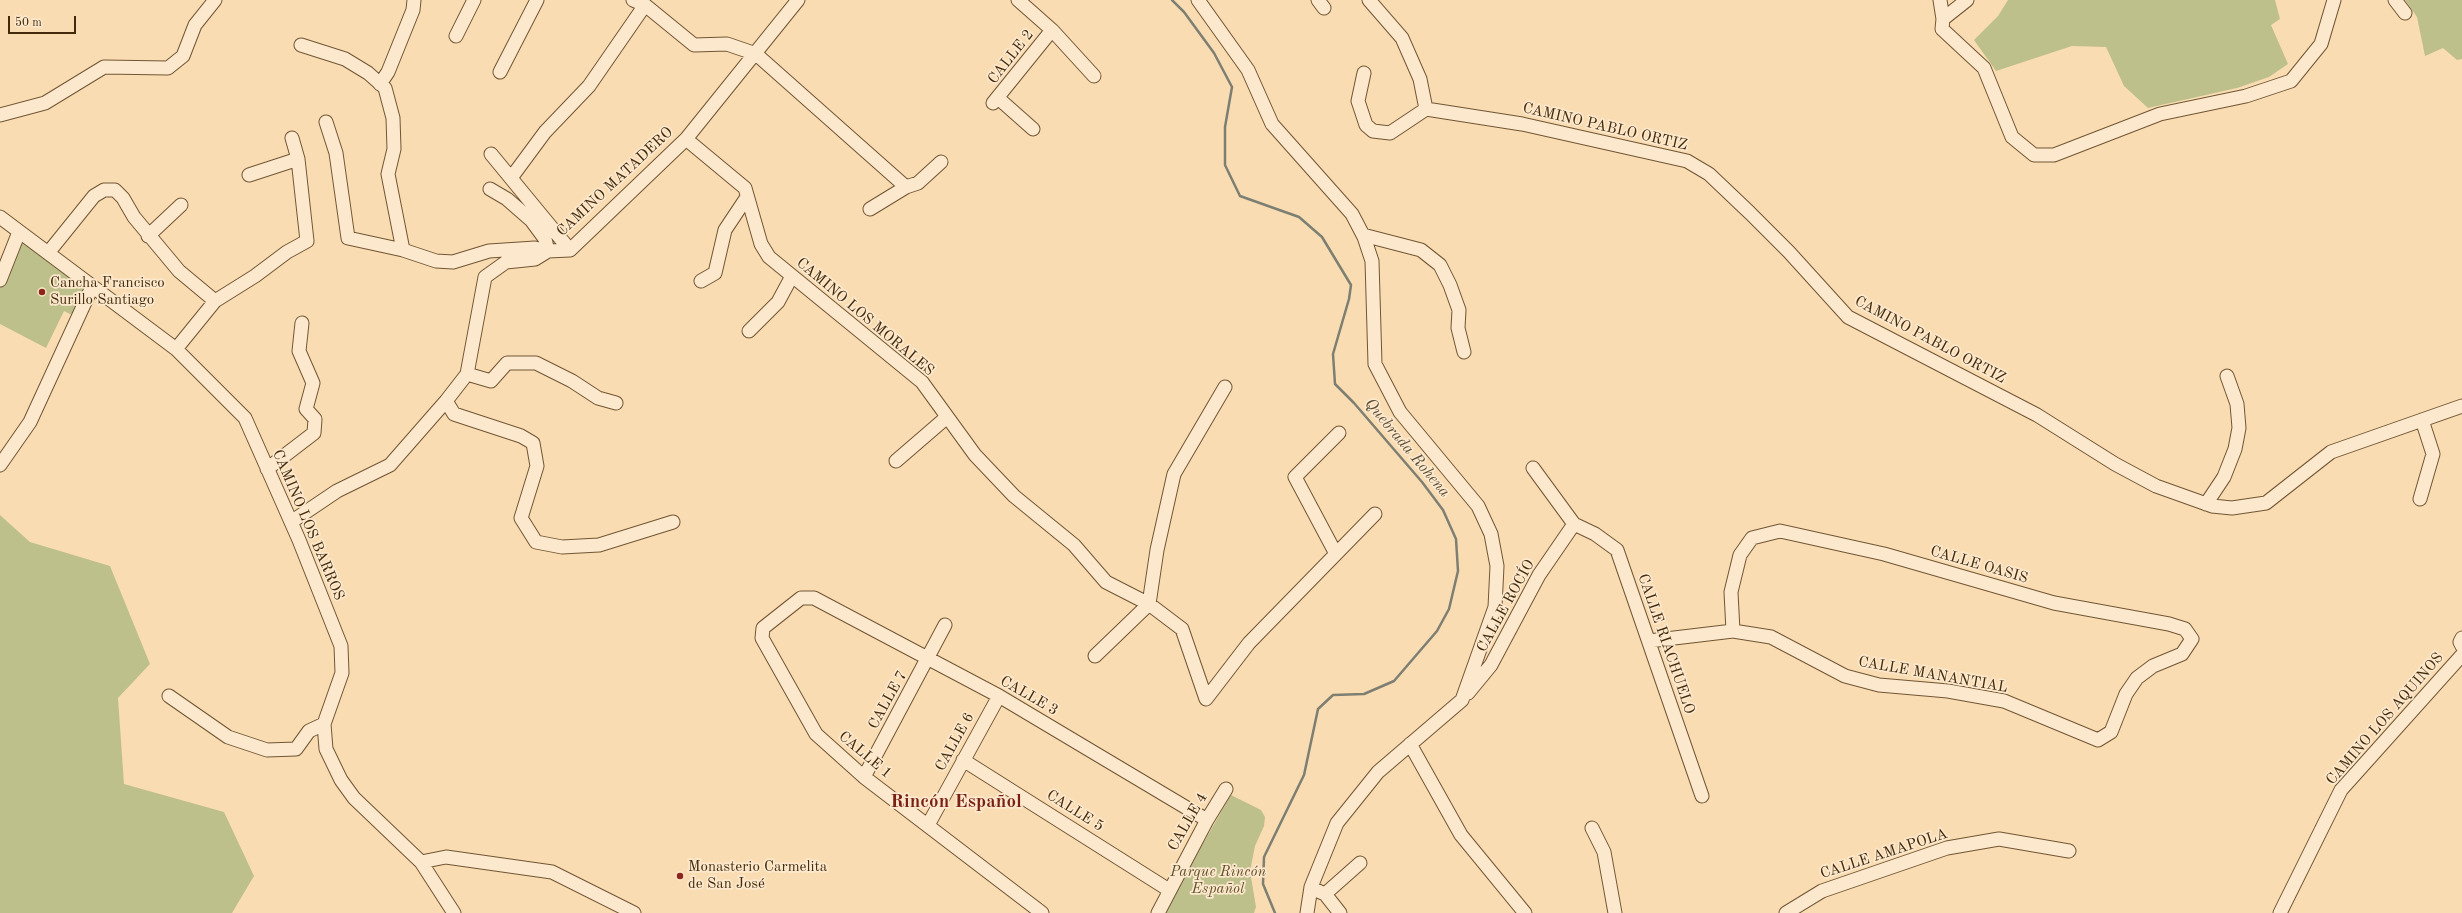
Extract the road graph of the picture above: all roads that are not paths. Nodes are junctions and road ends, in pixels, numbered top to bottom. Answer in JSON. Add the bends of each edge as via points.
{"nodes":[{"id":1,"x":215,"y":0,"type":"edge"},
{"id":2,"x":414,"y":0,"type":"edge"},
{"id":3,"x":474,"y":0,"type":"edge"},
{"id":4,"x":537,"y":0,"type":"edge"},
{"id":5,"x":798,"y":0,"type":"edge"},
{"id":6,"x":1018,"y":0,"type":"edge"},
{"id":7,"x":1198,"y":0,"type":"edge"},
{"id":8,"x":1369,"y":0,"type":"edge"},
{"id":9,"x":1940,"y":0,"type":"edge"},
{"id":10,"x":1967,"y":0,"type":"edge"},
{"id":11,"x":2334,"y":0,"type":"edge"},
{"id":12,"x":2395,"y":0,"type":"edge"},
{"id":13,"x":639,"y":3,"type":"edge"},
{"id":14,"x":2405,"y":13,"type":"dead end"},
{"id":15,"x":1943,"y":19,"type":"junction"},
{"id":16,"x":1052,"y":30,"type":"junction"},
{"id":17,"x":456,"y":36,"type":"dead end"},
{"id":18,"x":301,"y":45,"type":"dead end"},
{"id":19,"x":756,"y":54,"type":"junction"},
{"id":20,"x":500,"y":72,"type":"dead end"},
{"id":21,"x":1364,"y":73,"type":"dead end"},
{"id":22,"x":1094,"y":76,"type":"dead end"},
{"id":23,"x":380,"y":84,"type":"junction"},
{"id":24,"x":1426,"y":109,"type":"junction"},
{"id":25,"x":0,"y":115,"type":"edge"},
{"id":26,"x":326,"y":122,"type":"dead end"},
{"id":27,"x":1033,"y":129,"type":"dead end"},
{"id":28,"x":292,"y":138,"type":"dead end"},
{"id":29,"x":686,"y":139,"type":"junction"},
{"id":30,"x":491,"y":154,"type":"dead end"},
{"id":31,"x":298,"y":159,"type":"junction"},
{"id":32,"x":941,"y":162,"type":"dead end"},
{"id":33,"x":249,"y":174,"type":"dead end"},
{"id":34,"x":511,"y":178,"type":"junction"},
{"id":35,"x":906,"y":187,"type":"junction"},
{"id":36,"x":490,"y":189,"type":"dead end"},
{"id":37,"x":748,"y":197,"type":"junction"},
{"id":38,"x":181,"y":205,"type":"dead end"},
{"id":39,"x":870,"y":209,"type":"dead end"},
{"id":40,"x":0,"y":217,"type":"edge"},
{"id":41,"x":19,"y":232,"type":"junction"},
{"id":42,"x":1363,"y":235,"type":"junction"},
{"id":43,"x":148,"y":236,"type":"junction"},
{"id":44,"x":403,"y":250,"type":"junction"},
{"id":45,"x":570,"y":250,"type":"junction"},
{"id":46,"x":548,"y":251,"type":"junction"},
{"id":47,"x":48,"y":253,"type":"junction"},
{"id":48,"x":792,"y":276,"type":"junction"},
{"id":49,"x":0,"y":280,"type":"edge"},
{"id":50,"x":700,"y":281,"type":"dead end"},
{"id":51,"x":92,"y":287,"type":"junction"},
{"id":52,"x":215,"y":301,"type":"junction"},
{"id":53,"x":302,"y":323,"type":"dead end"},
{"id":54,"x":749,"y":331,"type":"dead end"},
{"id":55,"x":176,"y":349,"type":"junction"},
{"id":56,"x":1464,"y":352,"type":"dead end"},
{"id":57,"x":467,"y":374,"type":"junction"},
{"id":58,"x":2227,"y":376,"type":"dead end"},
{"id":59,"x":1225,"y":387,"type":"dead end"},
{"id":60,"x":446,"y":402,"type":"junction"},
{"id":61,"x":616,"y":403,"type":"dead end"},
{"id":62,"x":2462,"y":406,"type":"edge"},
{"id":63,"x":946,"y":417,"type":"junction"},
{"id":64,"x":2422,"y":420,"type":"junction"},
{"id":65,"x":1339,"y":433,"type":"dead end"},
{"id":66,"x":896,"y":461,"type":"dead end"},
{"id":67,"x":0,"y":465,"type":"edge"},
{"id":68,"x":1534,"y":468,"type":"dead end"},
{"id":69,"x":267,"y":469,"type":"junction"},
{"id":70,"x":2420,"y":499,"type":"dead end"},
{"id":71,"x":2206,"y":504,"type":"junction"},
{"id":72,"x":1375,"y":514,"type":"dead end"},
{"id":73,"x":291,"y":522,"type":"junction"},
{"id":74,"x":673,"y":522,"type":"dead end"},
{"id":75,"x":1574,"y":524,"type":"junction"},
{"id":76,"x":1336,"y":554,"type":"junction"},
{"id":77,"x":1149,"y":604,"type":"junction"},
{"id":78,"x":831,"y":606,"type":"joint"},
{"id":79,"x":944,"y":625,"type":"dead end"},
{"id":80,"x":1733,"y":631,"type":"junction"},
{"id":81,"x":2462,"y":638,"type":"edge"},
{"id":82,"x":1649,"y":641,"type":"junction"},
{"id":83,"x":2462,"y":646,"type":"edge"},
{"id":84,"x":2462,"y":655,"type":"edge"},
{"id":85,"x":1095,"y":656,"type":"dead end"},
{"id":86,"x":928,"y":660,"type":"junction"},
{"id":87,"x":169,"y":696,"type":"dead end"},
{"id":88,"x":999,"y":696,"type":"junction"},
{"id":89,"x":1462,"y":700,"type":"junction"},
{"id":90,"x":2122,"y":703,"type":"joint"},
{"id":91,"x":324,"y":724,"type":"junction"},
{"id":92,"x":1410,"y":744,"type":"junction"},
{"id":93,"x":963,"y":760,"type":"junction"},
{"id":94,"x":864,"y":777,"type":"junction"},
{"id":95,"x":1226,"y":789,"type":"dead end"},
{"id":96,"x":1702,"y":796,"type":"dead end"},
{"id":97,"x":1207,"y":820,"type":"junction"},
{"id":98,"x":928,"y":825,"type":"junction"},
{"id":99,"x":1592,"y":828,"type":"dead end"},
{"id":100,"x":2069,"y":851,"type":"dead end"},
{"id":101,"x":421,"y":862,"type":"junction"},
{"id":102,"x":1360,"y":863,"type":"dead end"},
{"id":103,"x":1311,"y":887,"type":"junction"},
{"id":104,"x":1169,"y":890,"type":"junction"},
{"id":105,"x":1325,"y":894,"type":"junction"},
{"id":106,"x":454,"y":913,"type":"edge"},
{"id":107,"x":634,"y":913,"type":"edge"},
{"id":108,"x":1042,"y":913,"type":"edge"},
{"id":109,"x":1158,"y":913,"type":"edge"},
{"id":110,"x":1307,"y":913,"type":"edge"},
{"id":111,"x":1340,"y":913,"type":"edge"},
{"id":112,"x":1525,"y":913,"type":"edge"},
{"id":113,"x":1615,"y":913,"type":"edge"},
{"id":114,"x":1786,"y":913,"type":"edge"},
{"id":115,"x":2280,"y":913,"type":"edge"}],
"edges":[{"from":1,"to":25,"type":"street","via":[[195,25],[183,56],[168,68],[104,67],[44,103]]},
{"from":2,"to":23,"type":"street","via":[[388,72]]},
{"from":3,"to":17,"type":"street"},
{"from":4,"to":20,"type":"street"},
{"from":5,"to":19,"type":"street","name":"CAMINO MATADERO"},
{"from":6,"to":16,"type":"street"},
{"from":7,"to":42,"type":"street","via":[[1248,70],[1272,124],[1352,214]]},
{"from":8,"to":24,"type":"street","via":[[1402,38],[1420,79]]},
{"from":9,"to":15,"type":"street"},
{"from":10,"to":15,"type":"street"},
{"from":11,"to":15,"type":"street","via":[[2320,44],[2291,81],[2246,96],[2160,114],[2054,155],[2034,155],[2012,137],[1984,68],[1942,29]]},
{"from":12,"to":14,"type":"street"},
{"from":13,"to":19,"type":"street","via":[[694,45],[727,44]]},
{"from":13,"to":34,"type":"street","via":[[589,86],[545,132]]},
{"from":16,"to":22,"type":"street"},
{"from":16,"to":27,"type":"street","name":"CALLE 2","via":[[996,101]]},
{"from":18,"to":23,"type":"street","via":[[345,59]]},
{"from":19,"to":29,"type":"street","name":"CAMINO MATADERO","via":[[712,104]]},
{"from":19,"to":35,"type":"street"},
{"from":21,"to":24,"type":"street","via":[[1358,101],[1366,125],[1373,130],[1390,133]]},
{"from":23,"to":44,"type":"street","via":[[384,88],[393,118],[394,149],[388,174]]},
{"from":24,"to":71,"type":"street","name":"CAMINO PABLO ORTIZ","via":[[1522,124],[1687,161],[1709,174],[1745,208],[1848,317],[2037,415],[2108,460],[2149,482]]},
{"from":26,"to":44,"type":"street","via":[[336,153],[348,238]]},
{"from":28,"to":31,"type":"street"},
{"from":29,"to":37,"type":"street","name":"CAMINO LOS MORALES","via":[[745,188]]},
{"from":29,"to":45,"type":"street","name":"CAMINO MATADERO"},
{"from":30,"to":34,"type":"street"},
{"from":31,"to":33,"type":"street"},
{"from":31,"to":52,"type":"street","via":[[307,242],[287,252]]},
{"from":32,"to":35,"type":"street","via":[[918,184]]},
{"from":34,"to":45,"type":"street"},
{"from":35,"to":39,"type":"street"},
{"from":36,"to":46,"type":"street","via":[[507,199],[531,220],[545,239]]},
{"from":37,"to":48,"type":"street","name":"CAMINO LOS MORALES","via":[[761,244],[769,257]]},
{"from":37,"to":50,"type":"street","via":[[725,230],[714,273]]},
{"from":38,"to":43,"type":"street"},
{"from":40,"to":41,"type":"street","name":"CAMINO LOS BARROS"},
{"from":41,"to":47,"type":"street","name":"CAMINO LOS BARROS"},
{"from":41,"to":49,"type":"street"},
{"from":42,"to":56,"type":"street","via":[[1421,250],[1440,265],[1459,310],[1458,328]]},
{"from":42,"to":89,"type":"street","via":[[1372,261],[1375,364],[1400,412],[1478,506],[1491,534],[1497,566],[1494,607]]},
{"from":43,"to":47,"type":"street","via":[[123,198],[115,190],[104,190],[94,196]]},
{"from":43,"to":52,"type":"street","via":[[178,271]]},
{"from":44,"to":46,"type":"street","via":[[436,261],[453,262],[489,251],[534,248]]},
{"from":45,"to":46,"type":"street","name":"CAMINO MATADERO"},
{"from":46,"to":57,"type":"street","name":"CAMINO MATADERO","via":[[535,259],[506,262],[485,277]]},
{"from":47,"to":51,"type":"street","name":"CAMINO LOS BARROS"},
{"from":48,"to":54,"type":"street","via":[[778,302]]},
{"from":48,"to":63,"type":"street","name":"CAMINO LOS MORALES","via":[[922,382]]},
{"from":51,"to":55,"type":"street","name":"CAMINO LOS BARROS"},
{"from":51,"to":67,"type":"street","via":[[30,422]]},
{"from":52,"to":55,"type":"street"},
{"from":53,"to":69,"type":"street","via":[[299,351],[313,383],[306,409],[315,419],[314,433]]},
{"from":55,"to":69,"type":"street","name":"CAMINO LOS BARROS","via":[[245,418]]},
{"from":57,"to":60,"type":"street","name":"CAMINO MATADERO"},
{"from":57,"to":61,"type":"street","via":[[491,381],[507,363],[528,362],[554,372],[598,398]]},
{"from":58,"to":71,"type":"street","via":[[2237,404],[2238,428],[2235,449],[2224,477]]},
{"from":59,"to":77,"type":"street","via":[[1174,474],[1157,550]]},
{"from":60,"to":73,"type":"street","name":"CAMINO MATADERO","via":[[390,465],[337,491]]},
{"from":60,"to":74,"type":"street","via":[[454,414],[521,436],[533,443],[537,466],[521,518],[536,542],[562,547],[600,545]]},
{"from":62,"to":64,"type":"street","name":"CAMINO PABLO ORTIZ"},
{"from":63,"to":66,"type":"street"},
{"from":63,"to":77,"type":"street","name":"CAMINO LOS MORALES","via":[[975,455],[1014,496],[1074,545],[1106,582]]},
{"from":64,"to":70,"type":"street","via":[[2433,454]]},
{"from":64,"to":71,"type":"street","name":"CAMINO PABLO ORTIZ","via":[[2332,452],[2266,503],[2232,508]]},
{"from":65,"to":76,"type":"street","via":[[1296,477]]},
{"from":68,"to":75,"type":"street"},
{"from":69,"to":73,"type":"street","name":"CAMINO LOS BARROS"},
{"from":72,"to":76,"type":"street"},
{"from":73,"to":91,"type":"street","name":"CAMINO LOS BARROS","via":[[341,646],[342,673]]},
{"from":75,"to":82,"type":"street","name":"CALLE RIACHUELO","via":[[1595,534],[1617,550]]},
{"from":75,"to":89,"type":"street","name":"CALLE ROCÍO","via":[[1539,575],[1491,665]]},
{"from":76,"to":77,"type":"street","name":"CAMINO LOS MORALES","via":[[1249,643],[1206,698],[1182,629]]},
{"from":77,"to":85,"type":"street"},
{"from":78,"to":86,"type":"street","name":"CALLE 3"},
{"from":78,"to":94,"type":"street","name":"CALLE 1","via":[[814,598],[801,598],[763,628],[762,638],[816,734]]},
{"from":79,"to":86,"type":"street","name":"CALLE 7"},
{"from":80,"to":82,"type":"street","name":"CALLE MANANTIAL"},
{"from":80,"to":90,"type":"street","name":"CALLE MANANTIAL","via":[[1771,637],[1845,676],[1879,685],[1948,691],[2004,701],[2098,740],[2111,732]]},
{"from":80,"to":90,"type":"street","name":"CALLE OASIS","via":[[1731,592],[1740,555],[1752,538],[1780,531],[1884,554],[2054,603],[2185,629],[2192,639],[2182,654],[2153,666],[2137,678]]},
{"from":81,"to":83,"type":"street"},
{"from":82,"to":96,"type":"street","name":"CALLE RIACHUELO"},
{"from":84,"to":115,"type":"street","name":"CAMINO LOS AQUINOS","via":[[2341,790]]},
{"from":86,"to":88,"type":"street","name":"CALLE 3"},
{"from":86,"to":94,"type":"street","name":"CALLE 7"},
{"from":87,"to":91,"type":"street","via":[[228,737],[267,750],[296,749],[309,731]]},
{"from":88,"to":93,"type":"street","name":"CALLE 6"},
{"from":88,"to":97,"type":"street","name":"CALLE 3"},
{"from":89,"to":92,"type":"street","name":"CALLE ROCÍO"},
{"from":91,"to":101,"type":"street","name":"CAMINO LOS BARROS","via":[[326,749],[341,780],[354,798]]},
{"from":92,"to":103,"type":"street","name":"CALLE ROCÍO","via":[[1378,772],[1337,823]]},
{"from":92,"to":112,"type":"street","via":[[1460,835]]},
{"from":93,"to":98,"type":"street","name":"CALLE 6"},
{"from":93,"to":104,"type":"street","name":"CALLE 5"},
{"from":94,"to":98,"type":"street","name":"CALLE 1"},
{"from":95,"to":97,"type":"street","name":"CALLE 4"},
{"from":97,"to":104,"type":"street","name":"CALLE 4"},
{"from":98,"to":108,"type":"street","name":"CALLE 1"},
{"from":99,"to":113,"type":"street","via":[[1604,852]]},
{"from":100,"to":114,"type":"street","name":"CALLE AMAPOLA","via":[[1999,839],[1947,848],[1822,890]]},
{"from":101,"to":106,"type":"street","name":"CAMINO LOS BARROS"},
{"from":101,"to":107,"type":"street","via":[[446,857],[552,872]]},
{"from":102,"to":105,"type":"street"},
{"from":103,"to":105,"type":"street"},
{"from":103,"to":110,"type":"street","name":"CALLE ROCÍO"},
{"from":104,"to":109,"type":"street","name":"CALLE 4"},
{"from":105,"to":111,"type":"street"}]}
